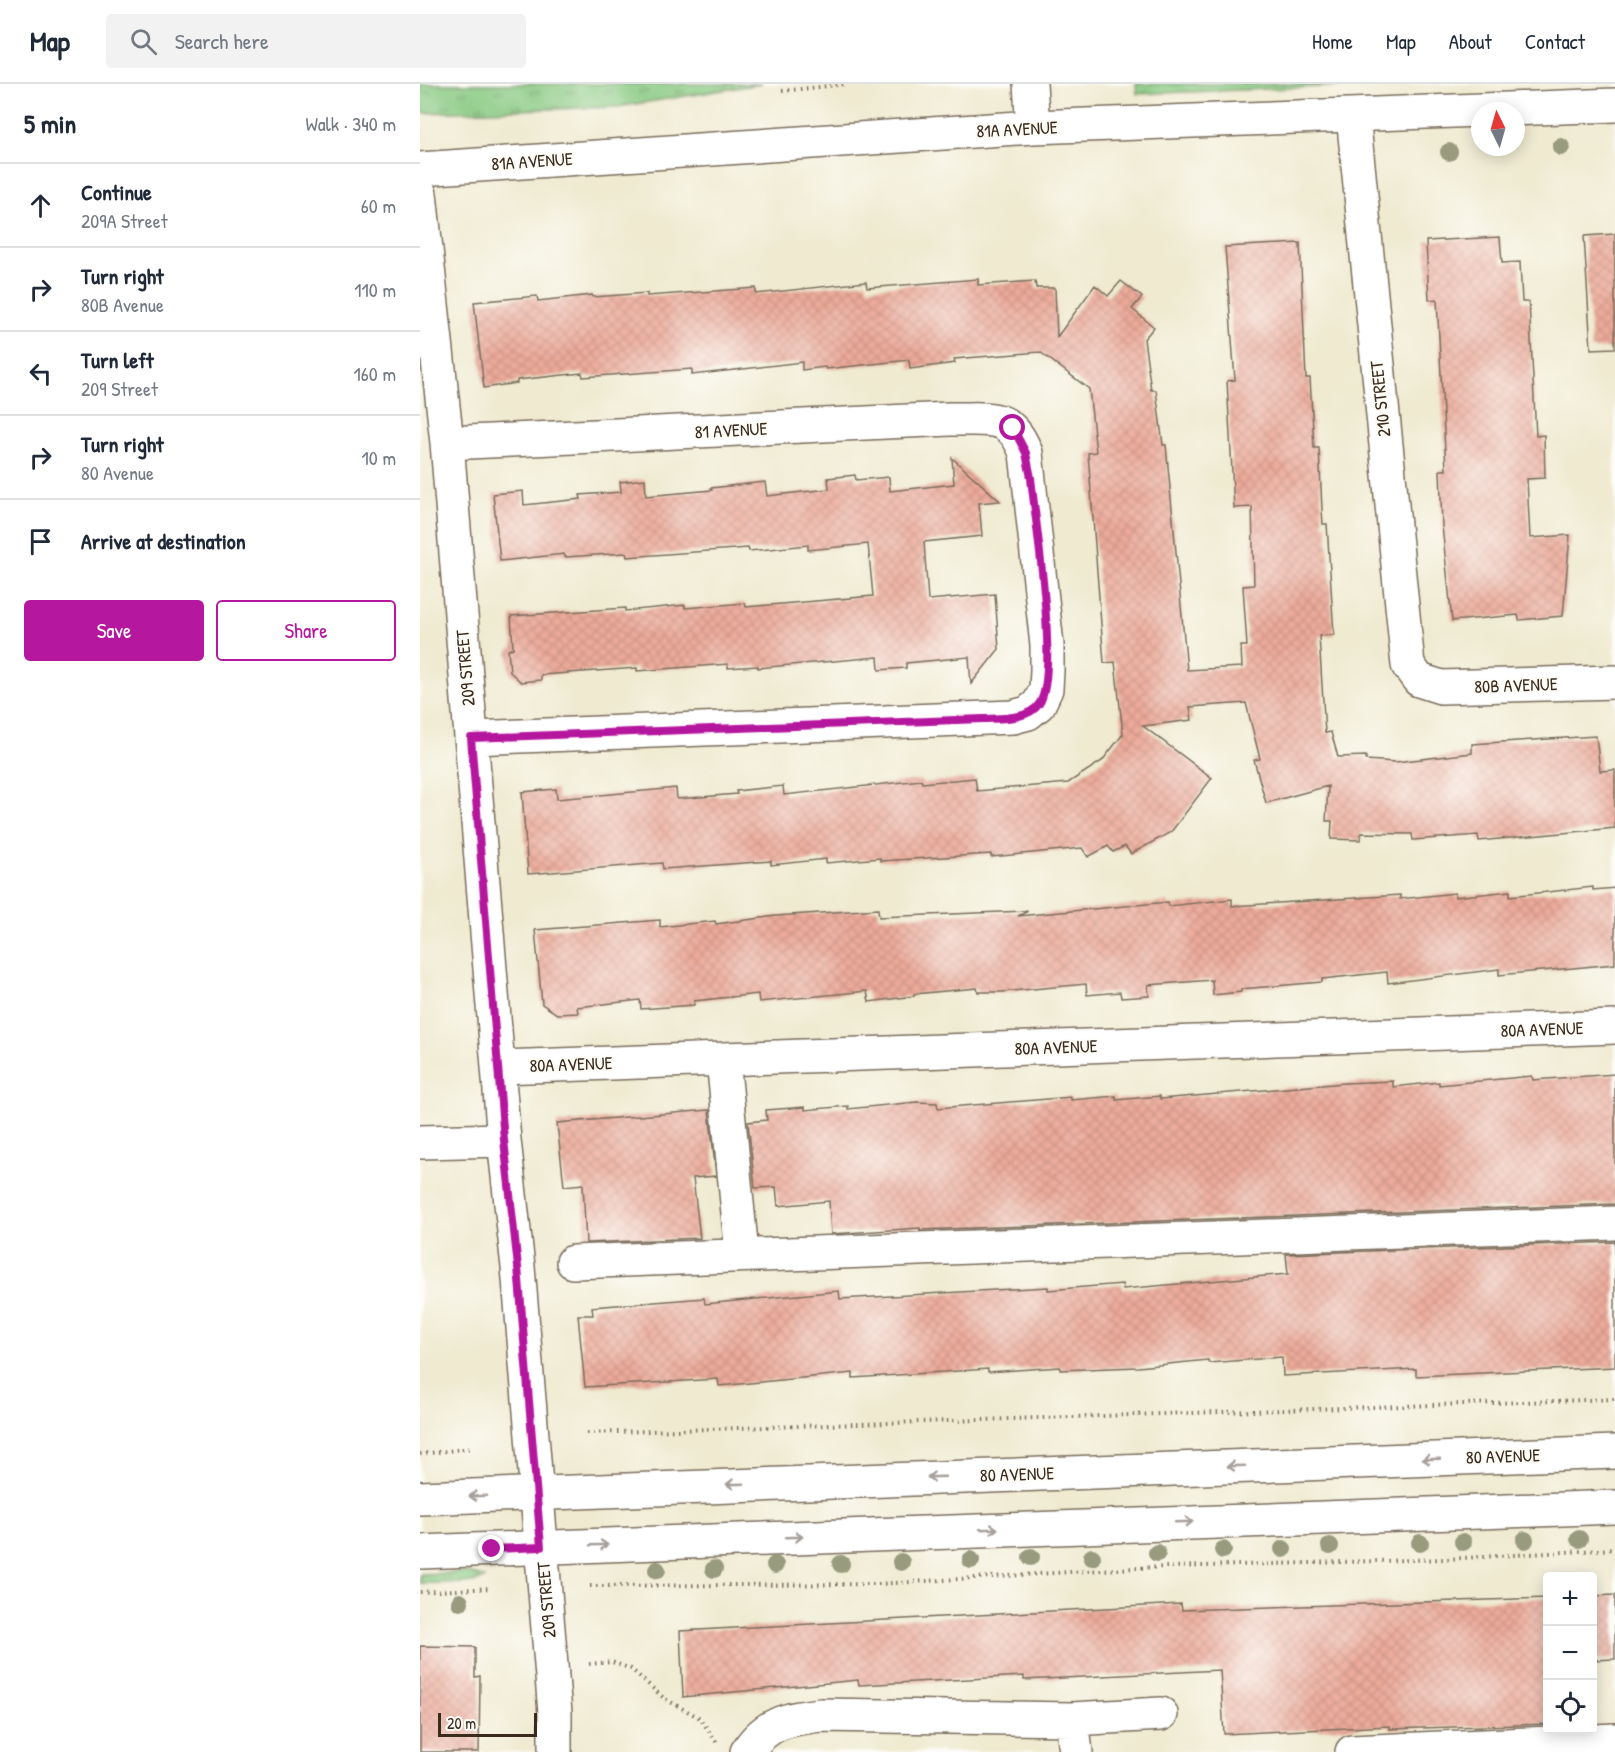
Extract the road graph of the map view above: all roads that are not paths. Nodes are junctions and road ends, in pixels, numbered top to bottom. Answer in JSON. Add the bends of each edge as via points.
{"nodes":[{"id":1,"x":1030,"y":84,"type":"edge"},
{"id":2,"x":1602,"y":98,"type":"edge"},
{"id":3,"x":1353,"y":115,"type":"junction"},
{"id":4,"x":1034,"y":127,"type":"junction"},
{"id":5,"x":420,"y":168,"type":"edge"},
{"id":6,"x":420,"y":194,"type":"edge"},
{"id":7,"x":423,"y":275,"type":"edge"},
{"id":8,"x":447,"y":443,"type":"junction"},
{"id":9,"x":1419,"y":680,"type":"joint"},
{"id":10,"x":1615,"y":682,"type":"edge"},
{"id":11,"x":471,"y":738,"type":"junction"},
{"id":12,"x":1615,"y":1027,"type":"edge"},
{"id":13,"x":723,"y":1059,"type":"junction"},
{"id":14,"x":498,"y":1067,"type":"junction"},
{"id":15,"x":504,"y":1140,"type":"junction"},
{"id":16,"x":420,"y":1142,"type":"edge"},
{"id":17,"x":1615,"y":1222,"type":"edge"},
{"id":18,"x":742,"y":1254,"type":"junction"},
{"id":19,"x":573,"y":1262,"type":"dead end"},
{"id":20,"x":1615,"y":1452,"type":"edge"},
{"id":21,"x":537,"y":1493,"type":"junction"},
{"id":22,"x":420,"y":1498,"type":"edge"},
{"id":23,"x":1615,"y":1507,"type":"edge"},
{"id":24,"x":541,"y":1547,"type":"junction"},
{"id":25,"x":420,"y":1552,"type":"edge"},
{"id":26,"x":1161,"y":1714,"type":"dead end"},
{"id":27,"x":1072,"y":1719,"type":"junction"},
{"id":28,"x":1615,"y":1740,"type":"edge"},
{"id":29,"x":733,"y":1748,"type":"edge"},
{"id":30,"x":555,"y":1752,"type":"edge"},
{"id":31,"x":1076,"y":1752,"type":"edge"},
{"id":32,"x":1352,"y":1752,"type":"edge"}],
"edges":[{"from":1,"to":4,"type":"street"},
{"from":2,"to":3,"type":"street","name":"81A AVENUE"},
{"from":3,"to":4,"type":"street","name":"81A AVENUE"},
{"from":3,"to":9,"type":"street","name":"210 STREET","via":[[1408,665]]},
{"from":4,"to":5,"type":"street","name":"81A AVENUE"},
{"from":6,"to":7,"type":"street","name":"209 STREET"},
{"from":7,"to":8,"type":"street","name":"209 STREET"},
{"from":8,"to":11,"type":"street","name":"209 STREET"},
{"from":8,"to":11,"type":"street","name":"81 AVENUE","via":[[950,419],[1004,422],[1013,428],[1026,453],[1031,478],[1047,645],[1046,689],[1039,704],[1013,717]]},
{"from":9,"to":10,"type":"street","name":"80B AVENUE","via":[[1441,687]]},
{"from":11,"to":14,"type":"street","name":"209 STREET"},
{"from":12,"to":13,"type":"street","name":"80A AVENUE"},
{"from":13,"to":14,"type":"street","name":"80A AVENUE"},
{"from":13,"to":18,"type":"street"},
{"from":14,"to":15,"type":"street","name":"209 STREET"},
{"from":15,"to":16,"type":"street"},
{"from":15,"to":21,"type":"street","name":"209 STREET"},
{"from":17,"to":18,"type":"street"},
{"from":18,"to":19,"type":"street"},
{"from":20,"to":21,"type":"street","name":"80 AVENUE","one_way":true},
{"from":21,"to":22,"type":"street","name":"80 AVENUE","one_way":true},
{"from":21,"to":24,"type":"street","name":"209 STREET"},
{"from":24,"to":23,"type":"street","one_way":true},
{"from":24,"to":25,"type":"street"},
{"from":24,"to":30,"type":"street","name":"209 STREET"},
{"from":26,"to":27,"type":"street"},
{"from":27,"to":29,"type":"street","via":[[821,1715],[786,1719]]},
{"from":27,"to":31,"type":"street"},
{"from":28,"to":32,"type":"street"}]}
